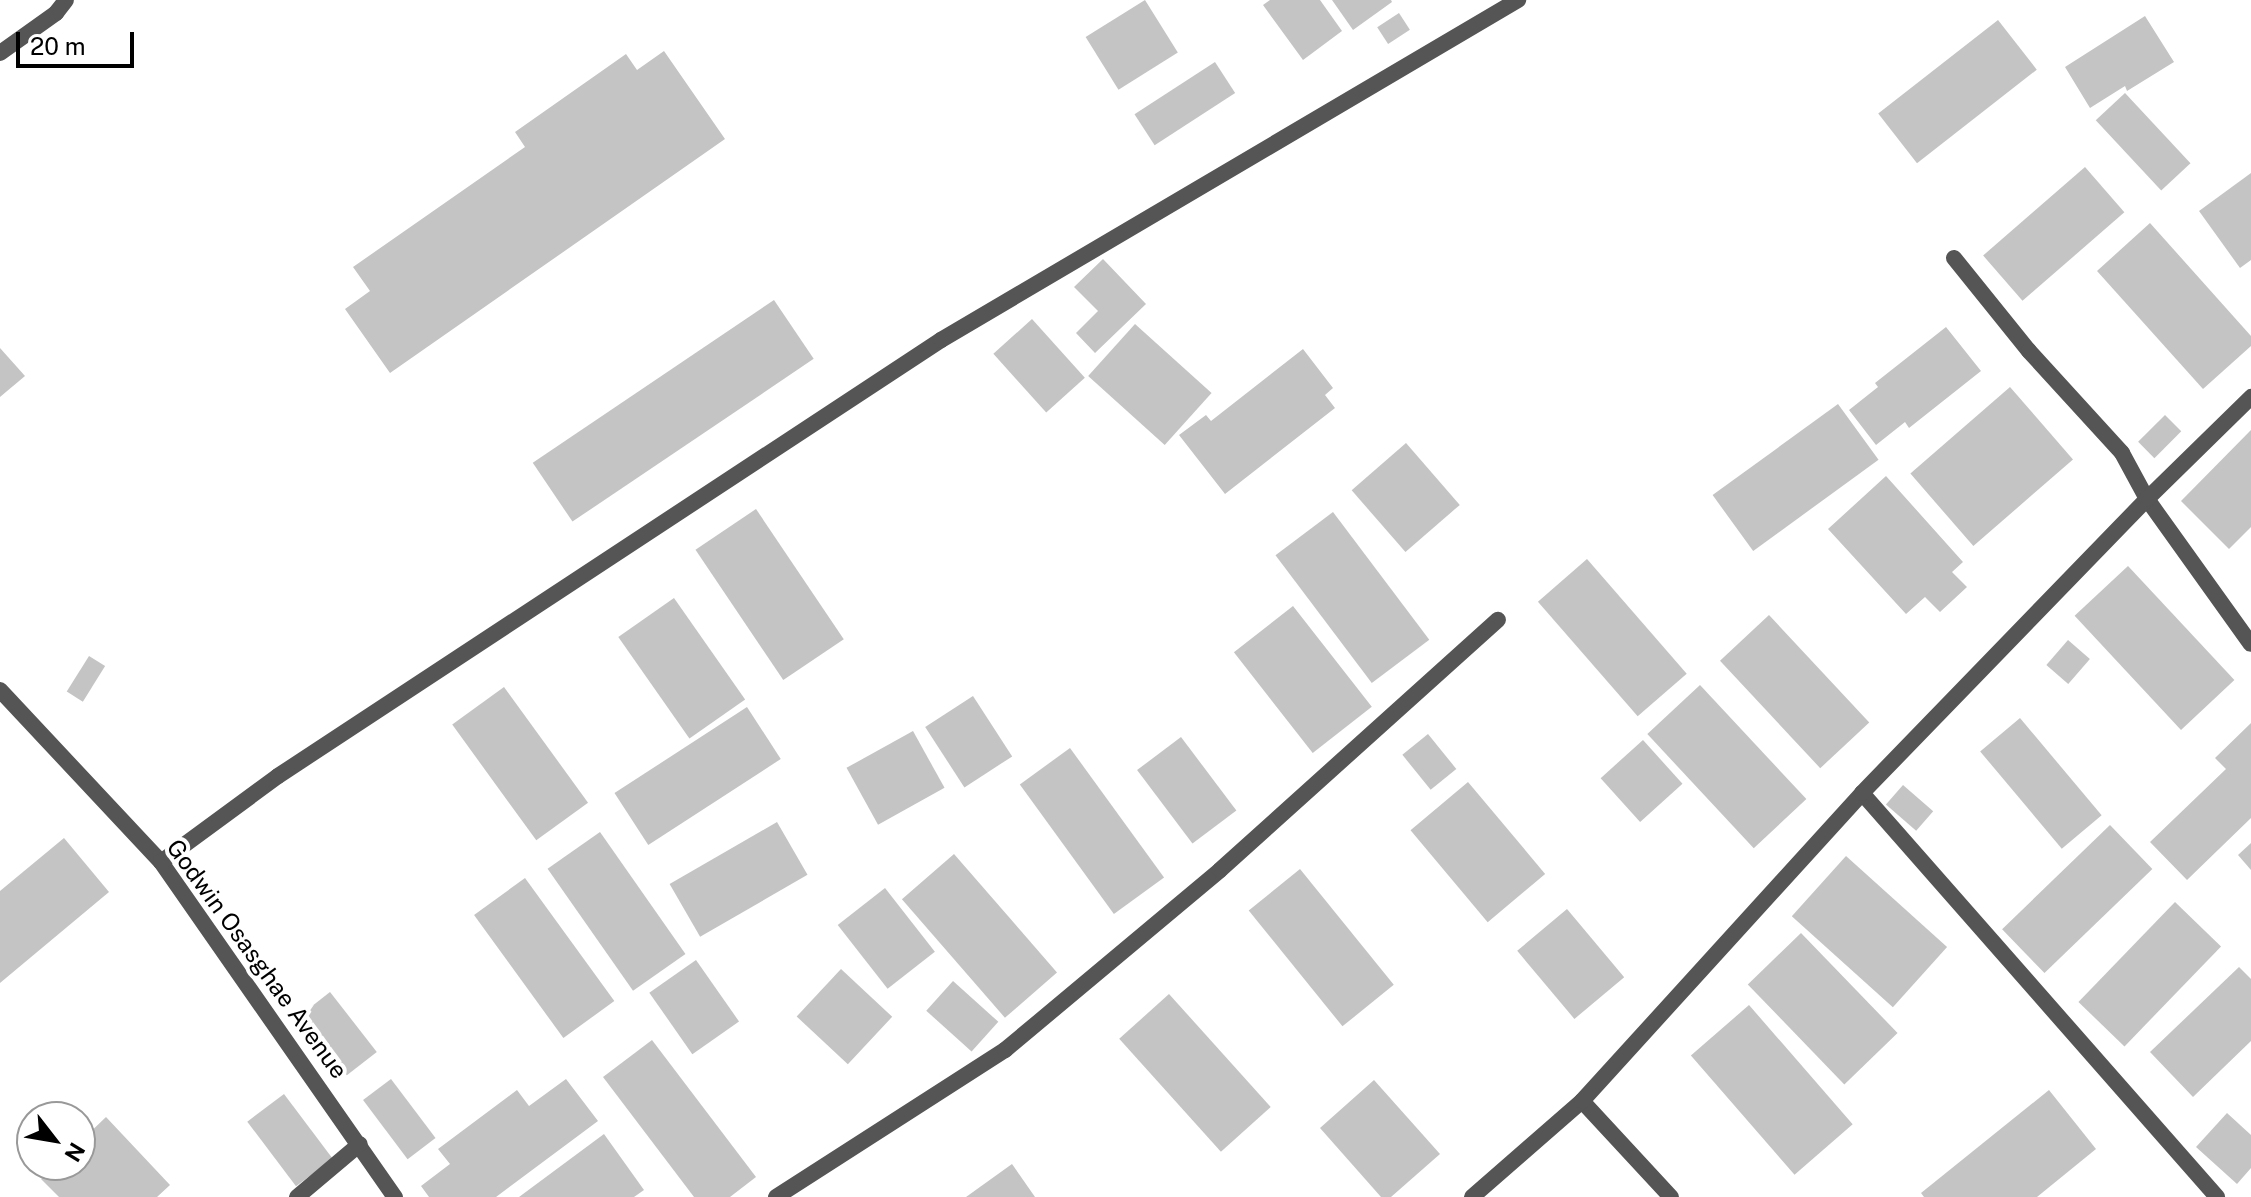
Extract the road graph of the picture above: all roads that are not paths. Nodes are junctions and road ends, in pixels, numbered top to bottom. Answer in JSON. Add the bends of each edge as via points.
{"nodes":[{"id":1,"x":66,"y":0,"type":"edge"},
{"id":2,"x":1518,"y":0,"type":"edge"},
{"id":3,"x":0,"y":53,"type":"edge"},
{"id":4,"x":1954,"y":258,"type":"dead end"},
{"id":5,"x":2251,"y":397,"type":"edge"},
{"id":6,"x":2147,"y":499,"type":"junction"},
{"id":7,"x":1498,"y":620,"type":"dead end"},
{"id":8,"x":2251,"y":644,"type":"edge"},
{"id":9,"x":0,"y":690,"type":"edge"},
{"id":10,"x":1862,"y":793,"type":"junction"},
{"id":11,"x":161,"y":862,"type":"junction"},
{"id":12,"x":1582,"y":1101,"type":"junction"},
{"id":13,"x":360,"y":1144,"type":"junction"},
{"id":14,"x":297,"y":1197,"type":"edge"},
{"id":15,"x":395,"y":1197,"type":"edge"},
{"id":16,"x":776,"y":1197,"type":"edge"},
{"id":17,"x":1472,"y":1197,"type":"edge"},
{"id":18,"x":1671,"y":1197,"type":"edge"},
{"id":19,"x":2217,"y":1197,"type":"edge"}],
"edges":[{"from":1,"to":3,"type":"street"},
{"from":2,"to":11,"type":"street","via":[[941,340],[278,776]]},
{"from":4,"to":6,"type":"street","via":[[2122,453]]},
{"from":5,"to":6,"type":"street"},
{"from":6,"to":8,"type":"street"},
{"from":6,"to":10,"type":"street"},
{"from":7,"to":16,"type":"street","via":[[1220,870],[1005,1050]]},
{"from":9,"to":11,"type":"street","name":"Godwin Osasghae Avenue"},
{"from":10,"to":12,"type":"street"},
{"from":10,"to":19,"type":"street"},
{"from":11,"to":13,"type":"street","name":"Godwin Osasghae Avenue"},
{"from":12,"to":17,"type":"street"},
{"from":12,"to":18,"type":"street"},
{"from":13,"to":14,"type":"street"},
{"from":13,"to":15,"type":"street","name":"Godwin Osasghae Avenue"}]}
